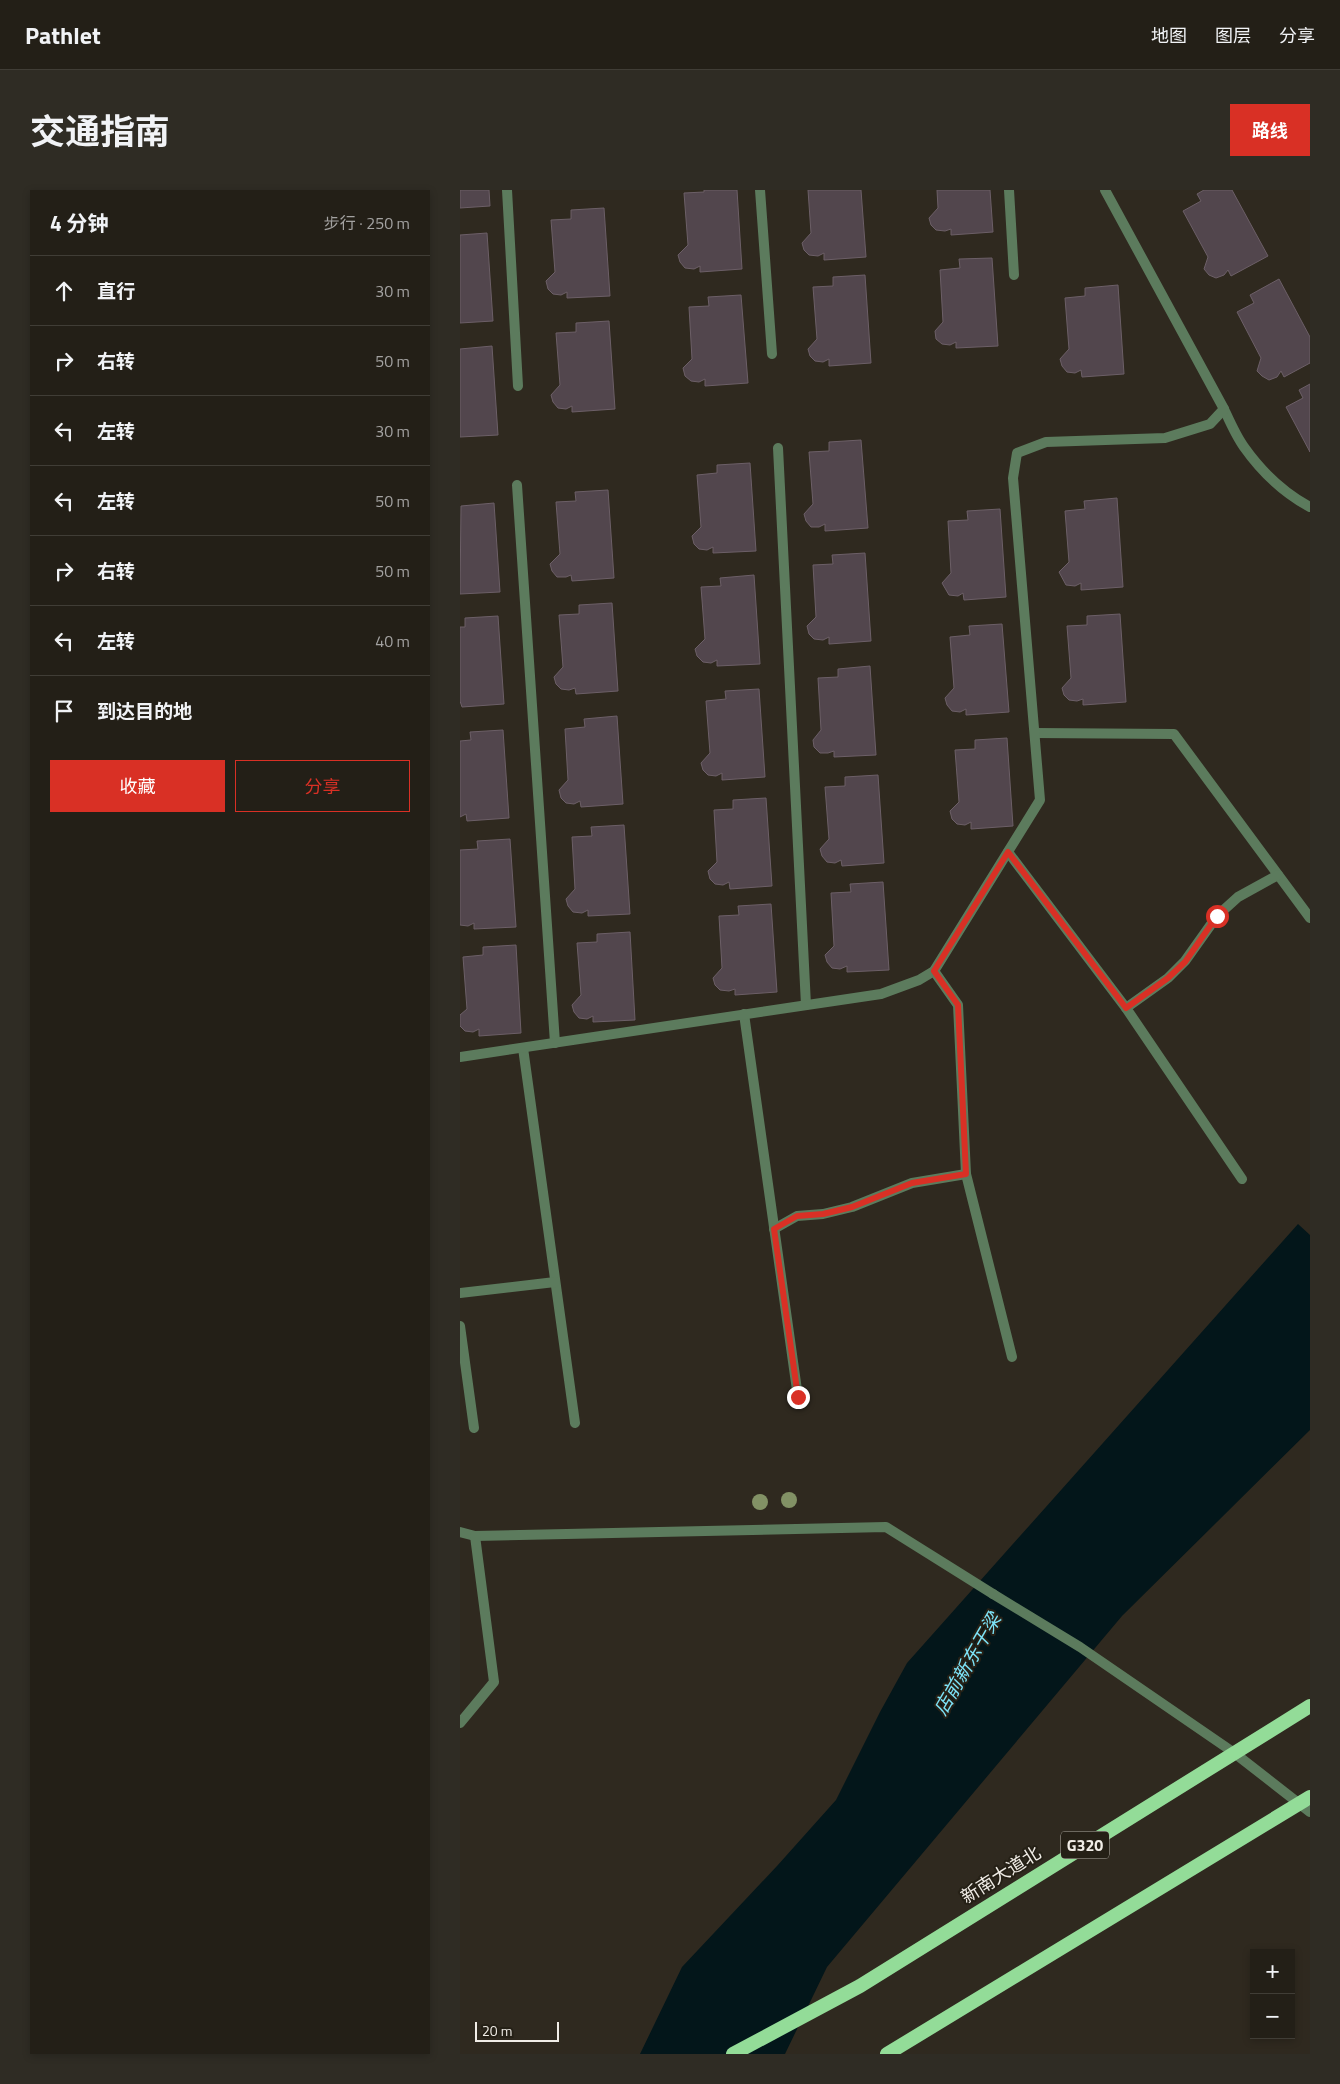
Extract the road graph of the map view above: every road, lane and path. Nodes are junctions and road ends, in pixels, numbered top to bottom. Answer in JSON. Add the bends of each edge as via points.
{"nodes":[{"id":1,"x":507,"y":190,"type":"edge"},
{"id":2,"x":760,"y":190,"type":"edge"},
{"id":3,"x":1009,"y":190,"type":"edge"},
{"id":4,"x":1105,"y":190,"type":"edge"},
{"id":5,"x":1014,"y":275,"type":"dead end"},
{"id":6,"x":772,"y":354,"type":"dead end"},
{"id":7,"x":518,"y":386,"type":"dead end"},
{"id":8,"x":1224,"y":409,"type":"junction"},
{"id":9,"x":778,"y":448,"type":"dead end"},
{"id":10,"x":517,"y":485,"type":"dead end"},
{"id":11,"x":1310,"y":507,"type":"edge"},
{"id":12,"x":1035,"y":733,"type":"junction"},
{"id":13,"x":1008,"y":852,"type":"junction"},
{"id":14,"x":1278,"y":875,"type":"junction"},
{"id":15,"x":1310,"y":918,"type":"edge"},
{"id":16,"x":934,"y":971,"type":"junction"},
{"id":17,"x":806,"y":1005,"type":"junction"},
{"id":18,"x":1126,"y":1008,"type":"junction"},
{"id":19,"x":744,"y":1014,"type":"junction"},
{"id":20,"x":555,"y":1043,"type":"junction"},
{"id":21,"x":523,"y":1048,"type":"junction"},
{"id":22,"x":460,"y":1057,"type":"edge"},
{"id":23,"x":966,"y":1174,"type":"junction"},
{"id":24,"x":1242,"y":1179,"type":"dead end"},
{"id":25,"x":774,"y":1229,"type":"junction"},
{"id":26,"x":556,"y":1282,"type":"junction"},
{"id":27,"x":460,"y":1293,"type":"edge"},
{"id":28,"x":460,"y":1326,"type":"edge"},
{"id":29,"x":1012,"y":1357,"type":"dead end"},
{"id":30,"x":798,"y":1397,"type":"dead end"},
{"id":31,"x":575,"y":1423,"type":"dead end"},
{"id":32,"x":474,"y":1428,"type":"dead end"},
{"id":33,"x":460,"y":1532,"type":"edge"},
{"id":34,"x":474,"y":1536,"type":"junction"},
{"id":35,"x":1310,"y":1706,"type":"edge"},
{"id":36,"x":460,"y":1723,"type":"edge"},
{"id":37,"x":1233,"y":1752,"type":"junction"},
{"id":38,"x":1307,"y":1804,"type":"edge"},
{"id":39,"x":733,"y":2054,"type":"edge"},
{"id":40,"x":887,"y":2054,"type":"edge"}],
"edges":[{"from":1,"to":7,"type":"street"},
{"from":2,"to":6,"type":"street"},
{"from":3,"to":5,"type":"street"},
{"from":4,"to":8,"type":"street"},
{"from":8,"to":11,"type":"street","via":[[1243,446],[1267,475]]},
{"from":8,"to":12,"type":"street","via":[[1210,424],[1165,438],[1046,442],[1017,453],[1013,478]]},
{"from":9,"to":17,"type":"street"},
{"from":10,"to":20,"type":"street"},
{"from":12,"to":13,"type":"street","via":[[1040,800]]},
{"from":12,"to":14,"type":"street","via":[[1174,734]]},
{"from":13,"to":16,"type":"street"},
{"from":13,"to":18,"type":"street"},
{"from":14,"to":15,"type":"street"},
{"from":14,"to":18,"type":"street","via":[[1238,897],[1217,916],[1185,962]]},
{"from":16,"to":17,"type":"street","via":[[881,994]]},
{"from":16,"to":23,"type":"street","via":[[958,1005]]},
{"from":17,"to":19,"type":"street"},
{"from":18,"to":24,"type":"street"},
{"from":19,"to":20,"type":"street"},
{"from":19,"to":25,"type":"street"},
{"from":20,"to":21,"type":"street"},
{"from":21,"to":22,"type":"street"},
{"from":21,"to":26,"type":"street"},
{"from":23,"to":25,"type":"street","via":[[912,1183],[852,1207],[797,1216]]},
{"from":23,"to":29,"type":"street"},
{"from":25,"to":30,"type":"street"},
{"from":26,"to":27,"type":"street"},
{"from":26,"to":31,"type":"street"},
{"from":28,"to":32,"type":"street"},
{"from":33,"to":34,"type":"street"},
{"from":34,"to":36,"type":"street","via":[[494,1682]]},
{"from":34,"to":37,"type":"street","via":[[886,1527],[1080,1647]]},
{"from":35,"to":37,"type":"highway","name":"新南大道北","number":"G320"},
{"from":37,"to":38,"type":"street"},
{"from":37,"to":39,"type":"highway","name":"新南大道北","number":"G320","via":[[860,1986]]},
{"from":38,"to":40,"type":"highway"}]}
